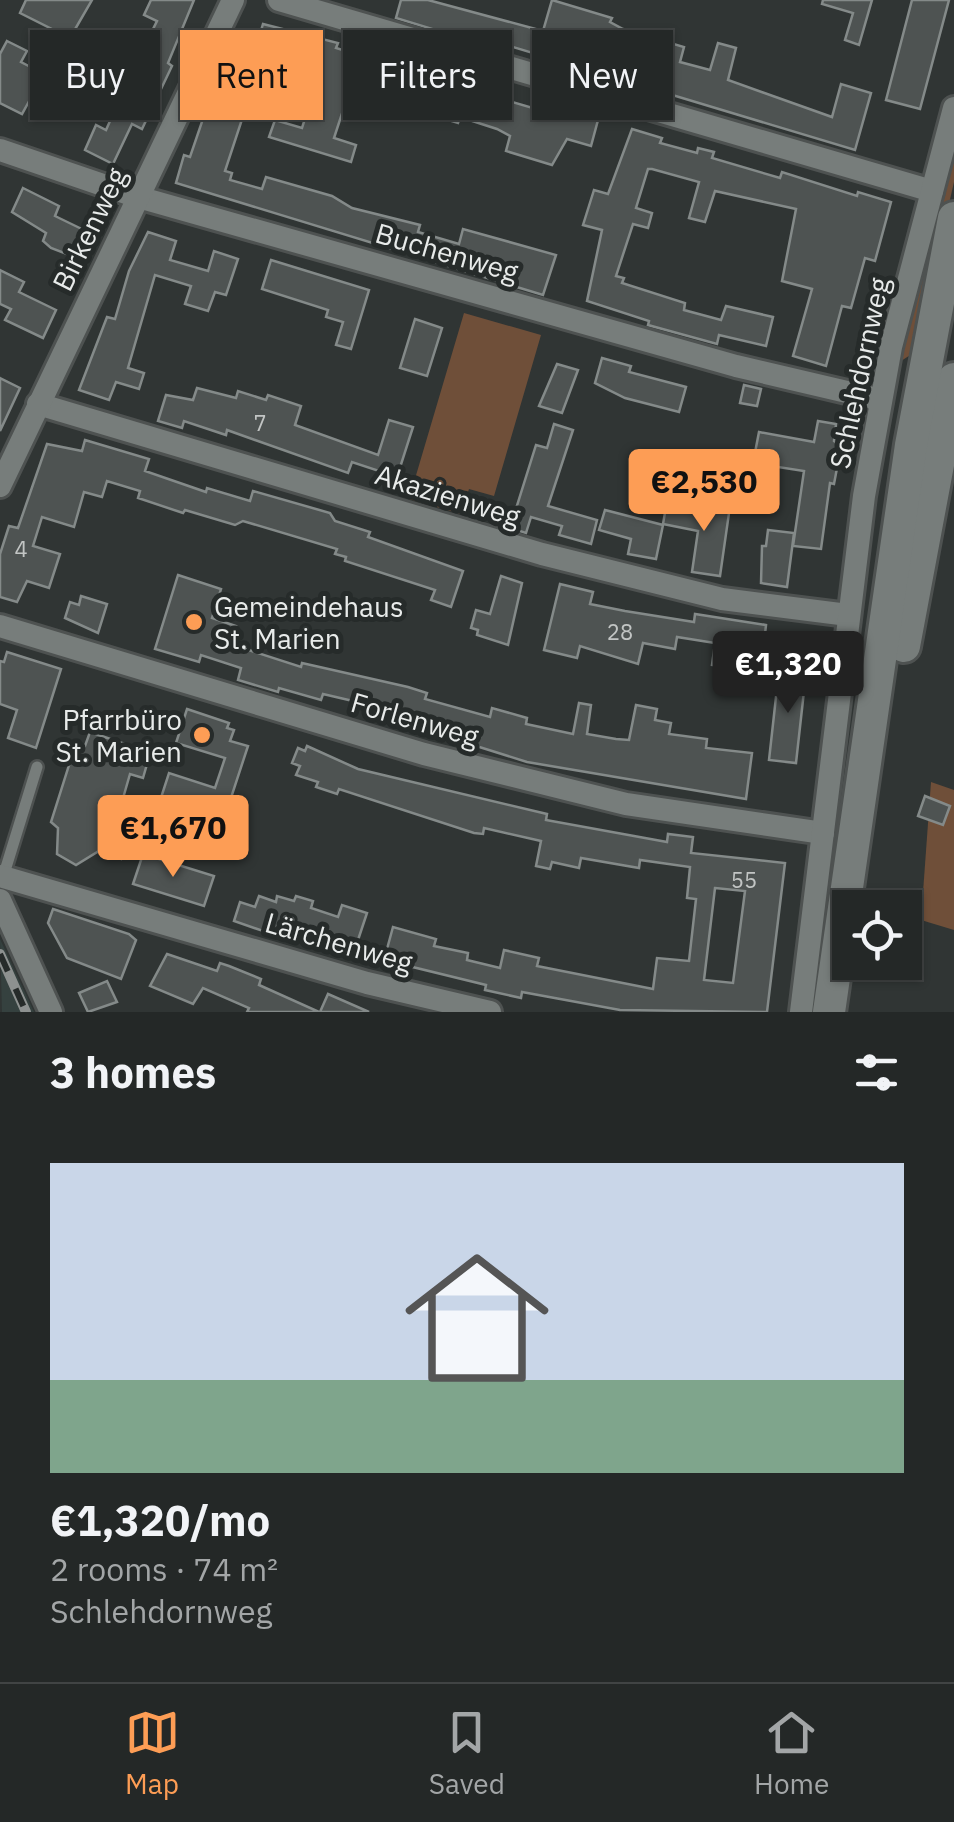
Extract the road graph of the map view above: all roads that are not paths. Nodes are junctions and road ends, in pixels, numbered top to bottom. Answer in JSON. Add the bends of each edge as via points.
{"nodes":[{"id":1,"x":233,"y":0,"type":"edge"},
{"id":2,"x":279,"y":0,"type":"edge"},
{"id":3,"x":954,"y":108,"type":"edge"},
{"id":4,"x":0,"y":150,"type":"edge"},
{"id":5,"x":932,"y":191,"type":"junction"},
{"id":6,"x":138,"y":197,"type":"junction"},
{"id":7,"x":954,"y":218,"type":"edge"},
{"id":8,"x":951,"y":264,"type":"edge"},
{"id":9,"x":954,"y":379,"type":"edge"},
{"id":10,"x":882,"y":400,"type":"junction"},
{"id":11,"x":38,"y":404,"type":"junction"},
{"id":12,"x":0,"y":486,"type":"edge"},
{"id":13,"x":848,"y":615,"type":"junction"},
{"id":14,"x":0,"y":626,"type":"edge"},
{"id":15,"x":37,"y":767,"type":"dead end"},
{"id":16,"x":823,"y":833,"type":"junction"},
{"id":17,"x":2,"y":875,"type":"edge"},
{"id":18,"x":870,"y":890,"type":"edge"},
{"id":19,"x":0,"y":900,"type":"edge"},
{"id":20,"x":856,"y":980,"type":"edge"},
{"id":21,"x":52,"y":1012,"type":"edge"},
{"id":22,"x":490,"y":1012,"type":"edge"},
{"id":23,"x":801,"y":1012,"type":"edge"},
{"id":24,"x":830,"y":1012,"type":"edge"},
{"id":25,"x":852,"y":1012,"type":"edge"}],
"edges":[{"from":1,"to":6,"type":"street","name":"Birkenweg"},
{"from":2,"to":5,"type":"street"},
{"from":3,"to":5,"type":"street","name":"Schlehdornweg"},
{"from":4,"to":6,"type":"street","name":"Buchenweg"},
{"from":5,"to":10,"type":"street","name":"Schlehdornweg"},
{"from":6,"to":10,"type":"street","name":"Buchenweg","via":[[736,366]]},
{"from":6,"to":11,"type":"street","name":"Birkenweg"},
{"from":7,"to":8,"type":"main road"},
{"from":8,"to":24,"type":"main road","via":[[911,445]]},
{"from":9,"to":18,"type":"main road","via":[[908,618]]},
{"from":10,"to":13,"type":"street","name":"Schlehdornweg"},
{"from":11,"to":12,"type":"street","name":"Birkenweg"},
{"from":11,"to":13,"type":"street","name":"Akazienweg","via":[[542,554],[722,599]]},
{"from":13,"to":16,"type":"street","name":"Schlehdornweg"},
{"from":14,"to":16,"type":"street","name":"Forlenweg","via":[[424,754],[626,804]]},
{"from":15,"to":17,"type":"lane"},
{"from":16,"to":23,"type":"street","name":"Schlehdornweg"},
{"from":17,"to":22,"type":"street","name":"Lärchenweg","via":[[366,983]]},
{"from":19,"to":21,"type":"street"},
{"from":20,"to":25,"type":"main road"}]}
